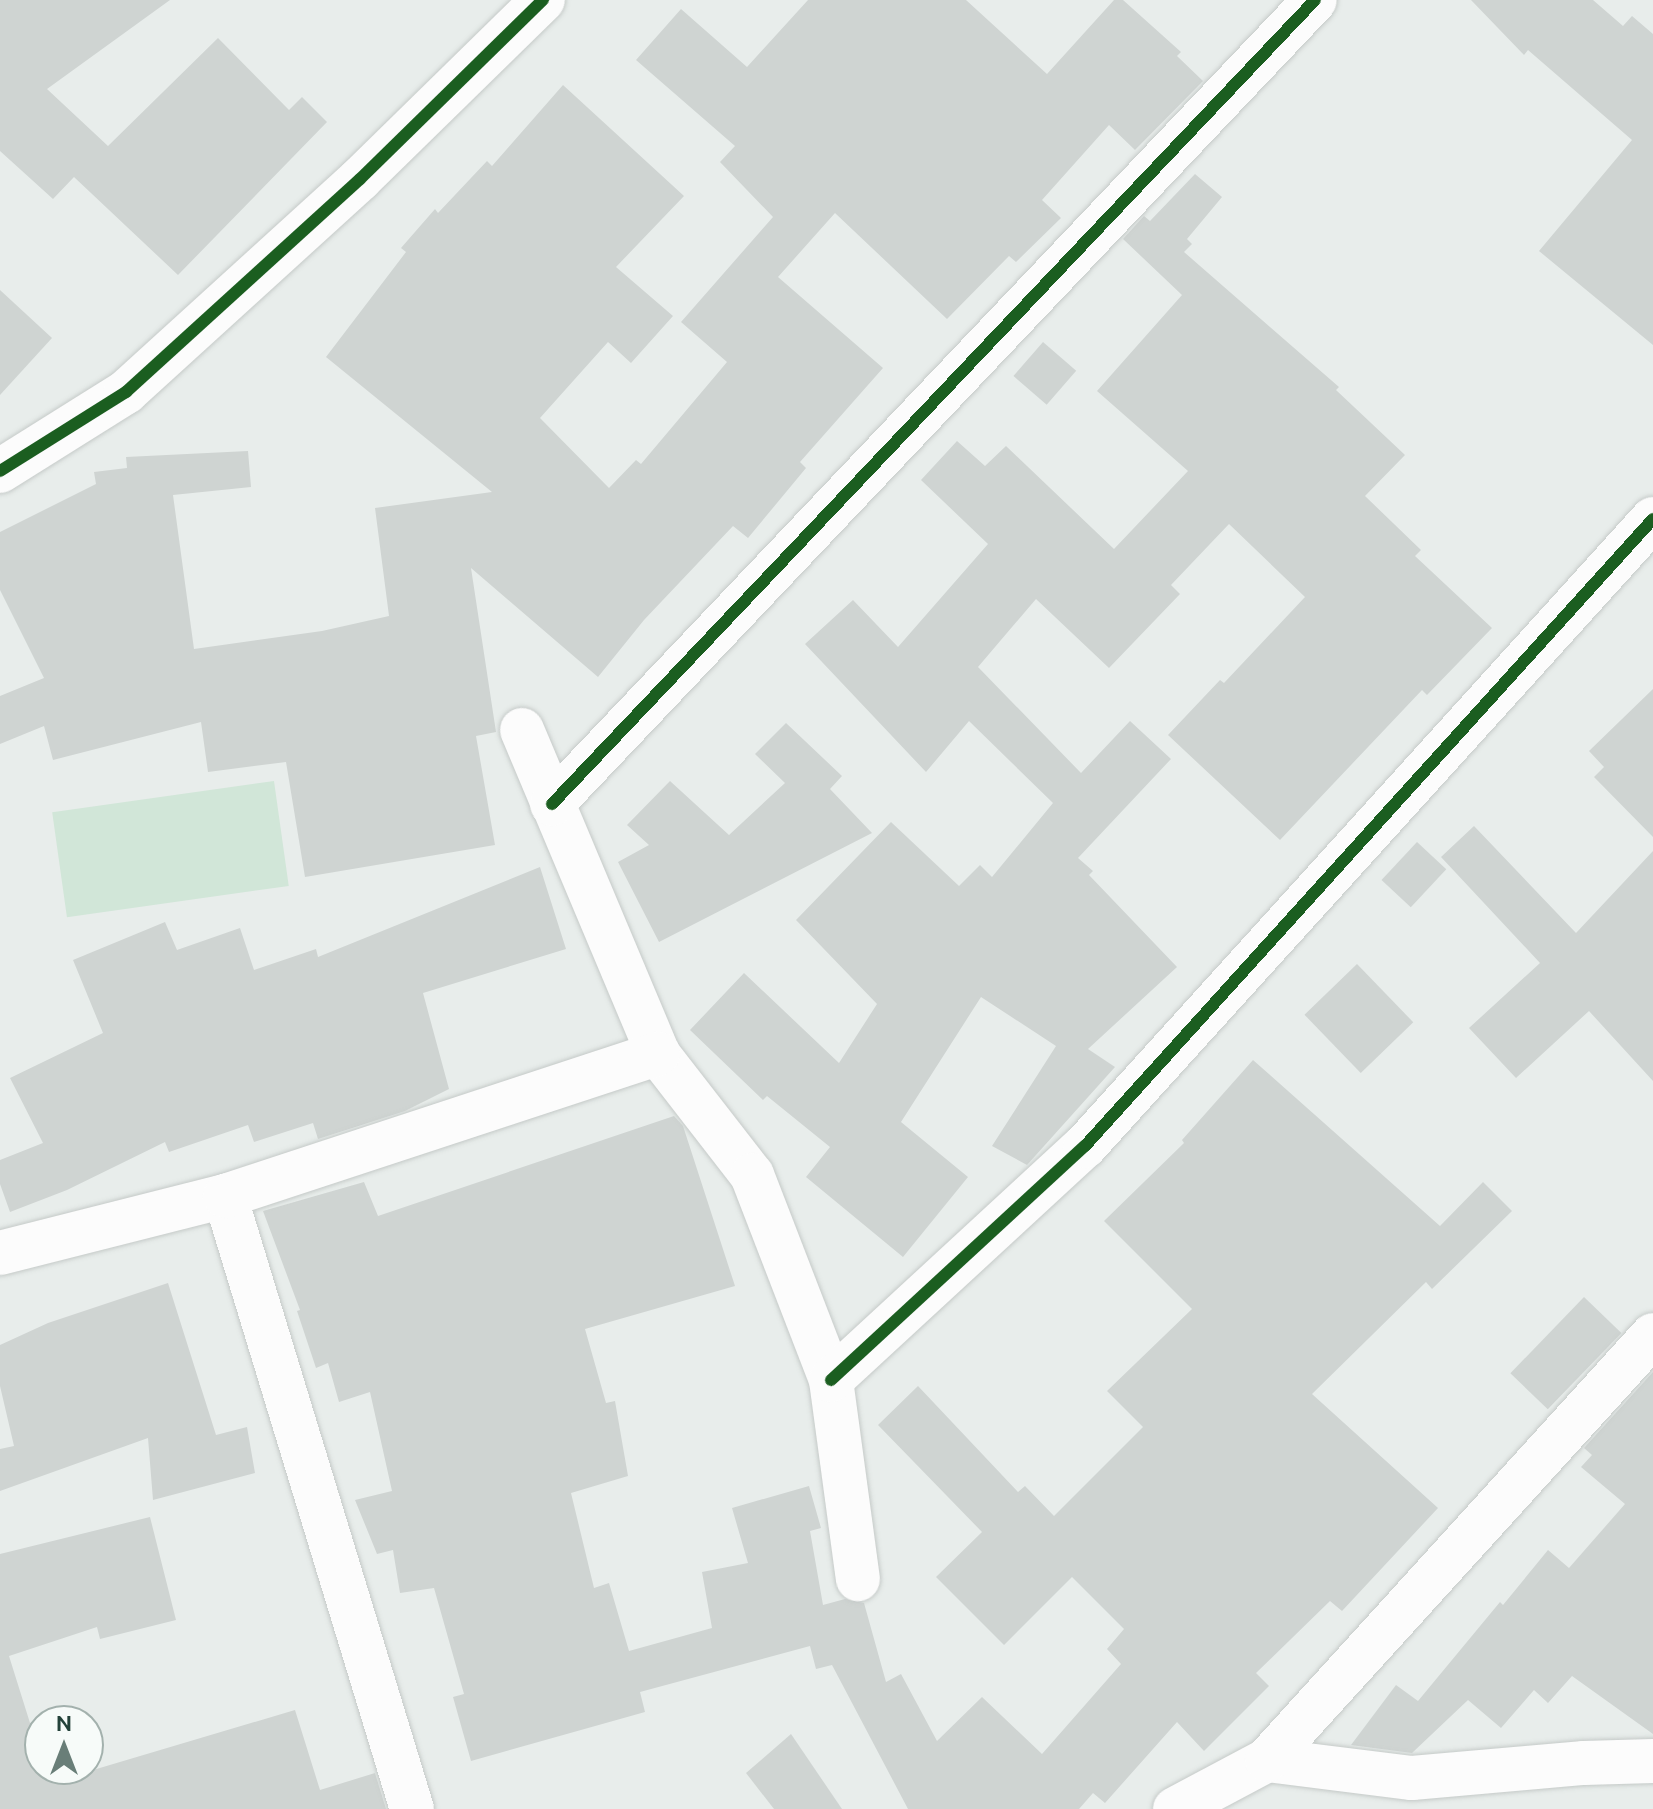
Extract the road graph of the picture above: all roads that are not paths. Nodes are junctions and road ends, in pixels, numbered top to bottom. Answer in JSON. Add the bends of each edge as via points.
{"nodes":[{"id":1,"x":543,"y":0,"type":"edge"},
{"id":2,"x":1315,"y":0,"type":"edge"},
{"id":3,"x":0,"y":471,"type":"edge"},
{"id":4,"x":1653,"y":519,"type":"edge"},
{"id":5,"x":522,"y":730,"type":"dead end"},
{"id":6,"x":552,"y":804,"type":"junction"},
{"id":7,"x":658,"y":1054,"type":"junction"},
{"id":8,"x":225,"y":1196,"type":"junction"},
{"id":9,"x":0,"y":1253,"type":"edge"},
{"id":10,"x":1653,"y":1335,"type":"edge"},
{"id":11,"x":831,"y":1380,"type":"junction"},
{"id":12,"x":858,"y":1579,"type":"dead end"},
{"id":13,"x":1267,"y":1760,"type":"junction"},
{"id":14,"x":1653,"y":1761,"type":"edge"},
{"id":15,"x":412,"y":1809,"type":"edge"},
{"id":16,"x":1175,"y":1809,"type":"edge"}],
"edges":[{"from":1,"to":3,"type":"street","via":[[360,179],[126,392]]},
{"from":2,"to":6,"type":"street"},
{"from":4,"to":11,"type":"street","via":[[1085,1146]]},
{"from":5,"to":6,"type":"street"},
{"from":6,"to":7,"type":"street"},
{"from":7,"to":8,"type":"street"},
{"from":7,"to":11,"type":"street","via":[[752,1175]]},
{"from":8,"to":9,"type":"street"},
{"from":8,"to":15,"type":"street"},
{"from":10,"to":13,"type":"street"},
{"from":11,"to":12,"type":"street"},
{"from":13,"to":14,"type":"street","via":[[1412,1778]]},
{"from":13,"to":16,"type":"street"}]}
